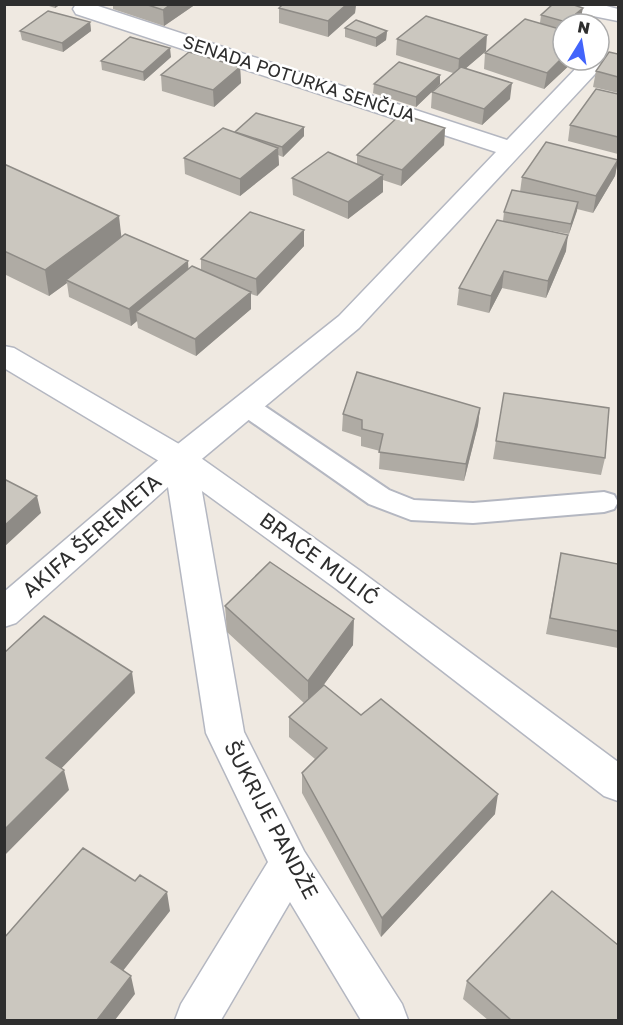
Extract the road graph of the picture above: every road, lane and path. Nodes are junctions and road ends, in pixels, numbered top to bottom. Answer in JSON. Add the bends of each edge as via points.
{"nodes":[{"id":1,"x":566,"y":4,"type":"edge"},
{"id":2,"x":84,"y":9,"type":"dead end"},
{"id":3,"x":618,"y":15,"type":"edge"},
{"id":4,"x":586,"y":72,"type":"edge"},
{"id":5,"x":513,"y":150,"type":"junction"},
{"id":6,"x":4,"y":355,"type":"edge"},
{"id":7,"x":245,"y":405,"type":"junction"},
{"id":8,"x":180,"y":459,"type":"junction"},
{"id":9,"x":604,"y":502,"type":"dead end"},
{"id":10,"x":4,"y":613,"type":"edge"},
{"id":11,"x":618,"y":784,"type":"edge"},
{"id":12,"x":290,"y":864,"type":"junction"},
{"id":13,"x":197,"y":1020,"type":"edge"},
{"id":14,"x":386,"y":1020,"type":"edge"}],
"edges":[{"from":1,"to":3,"type":"street"},
{"from":2,"to":5,"type":"street","name":"SENADA POTURKA SENČIJA"},
{"from":4,"to":5,"type":"street"},
{"from":5,"to":7,"type":"street","via":[[349,321]]},
{"from":6,"to":8,"type":"street","name":"BRAĆE MULIĆ"},
{"from":7,"to":8,"type":"street"},
{"from":7,"to":9,"type":"lane","via":[[379,497],[411,510],[472,513]]},
{"from":8,"to":10,"type":"street","name":"AKIFA ŠEREMETA"},
{"from":8,"to":11,"type":"street","name":"BRAĆE MULIĆ","via":[[347,579]]},
{"from":8,"to":12,"type":"street","name":"ŠUKRIJE PANDŽE","via":[[225,733]]},
{"from":12,"to":13,"type":"street"},
{"from":12,"to":14,"type":"street","name":"ŠUKRIJE PANDŽE"}]}
